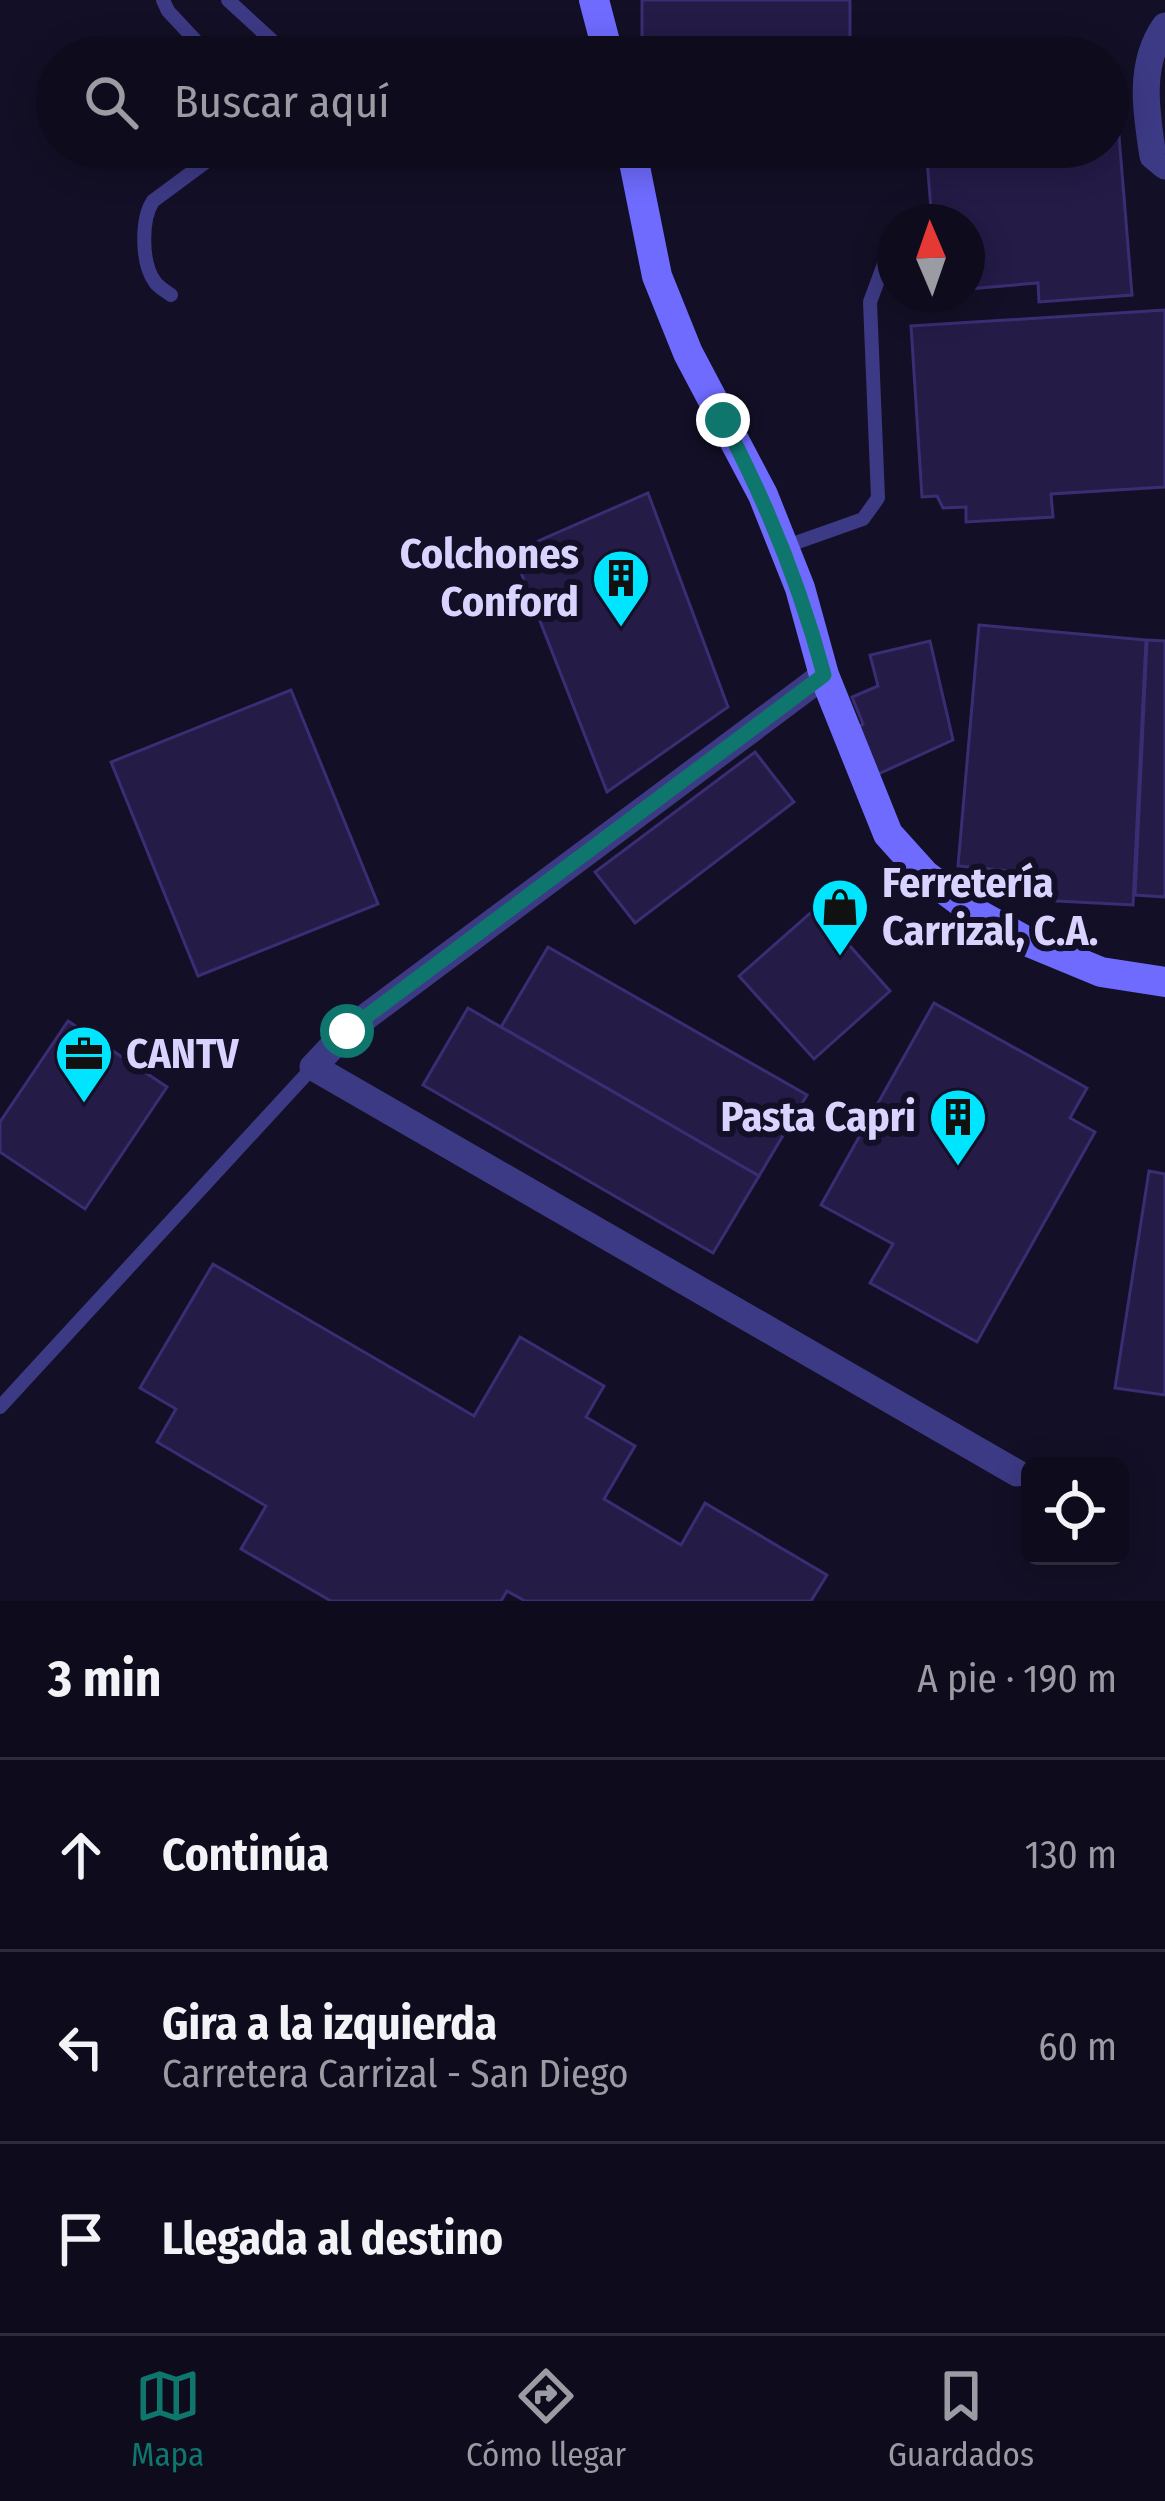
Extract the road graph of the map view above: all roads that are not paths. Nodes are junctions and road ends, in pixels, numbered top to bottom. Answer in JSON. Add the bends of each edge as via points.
{"nodes":[{"id":1,"x":163,"y":0,"type":"edge"},
{"id":2,"x":228,"y":0,"type":"edge"},
{"id":3,"x":594,"y":0,"type":"edge"},
{"id":4,"x":1165,"y":26,"type":"edge"},
{"id":5,"x":191,"y":36,"type":"edge"},
{"id":6,"x":267,"y":36,"type":"edge"},
{"id":7,"x":603,"y":36,"type":"edge"},
{"id":8,"x":1165,"y":166,"type":"edge"},
{"id":9,"x":198,"y":168,"type":"edge"},
{"id":10,"x":636,"y":168,"type":"edge"},
{"id":11,"x":877,"y":283,"type":"edge"},
{"id":12,"x":171,"y":296,"type":"dead end"},
{"id":13,"x":784,"y":547,"type":"junction"},
{"id":14,"x":824,"y":675,"type":"junction"},
{"id":15,"x":1165,"y":982,"type":"edge"},
{"id":16,"x":313,"y":1067,"type":"junction"},
{"id":17,"x":0,"y":1406,"type":"edge"},
{"id":18,"x":1017,"y":1473,"type":"dead end"}],
"edges":[{"from":1,"to":5,"type":"lane"},
{"from":2,"to":6,"type":"lane"},
{"from":3,"to":7,"type":"street"},
{"from":4,"to":8,"type":"street","via":[[1150,46],[1146,85],[1153,156]]},
{"from":9,"to":12,"type":"lane","via":[[145,214],[153,281]]},
{"from":10,"to":13,"type":"street","via":[[657,276]]},
{"from":11,"to":13,"type":"lane","via":[[870,302],[878,498],[863,519]]},
{"from":13,"to":14,"type":"street"},
{"from":14,"to":15,"type":"street","via":[[889,834],[925,875],[1026,941],[1101,973]]},
{"from":14,"to":16,"type":"street","via":[[347,1031]]},
{"from":16,"to":17,"type":"lane"},
{"from":16,"to":18,"type":"street"}]}
